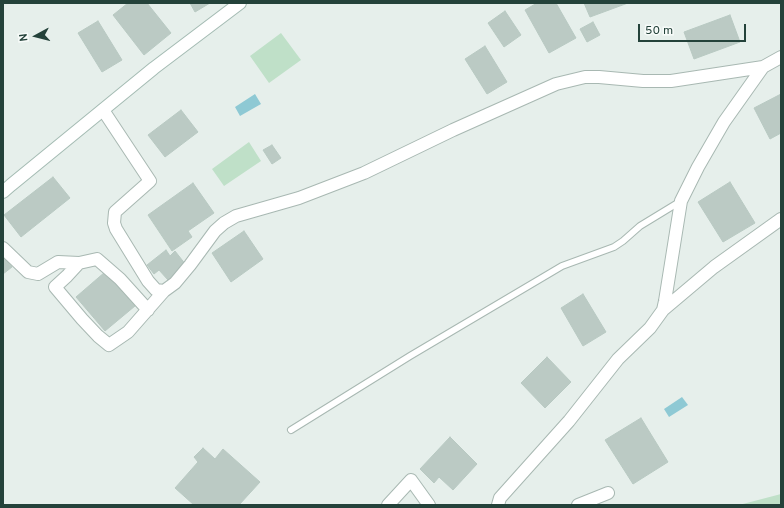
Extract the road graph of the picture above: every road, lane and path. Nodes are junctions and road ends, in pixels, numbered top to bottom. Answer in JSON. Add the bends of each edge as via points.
{"nodes":[{"id":1,"x":240,"y":3,"type":"edge"},
{"id":2,"x":781,"y":57,"type":"edge"},
{"id":3,"x":763,"y":68,"type":"junction"},
{"id":4,"x":103,"y":110,"type":"junction"},
{"id":5,"x":3,"y":192,"type":"edge"},
{"id":6,"x":681,"y":201,"type":"junction"},
{"id":7,"x":781,"y":219,"type":"edge"},
{"id":8,"x":3,"y":248,"type":"edge"},
{"id":9,"x":79,"y":263,"type":"junction"},
{"id":10,"x":164,"y":291,"type":"junction"},
{"id":11,"x":148,"y":310,"type":"junction"},
{"id":12,"x":663,"y":310,"type":"junction"},
{"id":13,"x":291,"y":430,"type":"dead end"},
{"id":14,"x":608,"y":493,"type":"dead end"},
{"id":15,"x":500,"y":504,"type":"edge"},
{"id":16,"x":388,"y":505,"type":"edge"},
{"id":17,"x":429,"y":505,"type":"edge"},
{"id":18,"x":578,"y":505,"type":"edge"}],
"edges":[{"from":1,"to":4,"type":"street"},
{"from":2,"to":3,"type":"street"},
{"from":3,"to":6,"type":"street","via":[[724,122]]},
{"from":3,"to":10,"type":"street","via":[[671,81],[599,76],[556,84],[364,173],[299,198],[236,216],[215,231],[175,283]]},
{"from":4,"to":5,"type":"street"},
{"from":4,"to":10,"type":"street","via":[[150,181],[115,212],[116,229],[156,290]]},
{"from":6,"to":12,"type":"street"},
{"from":6,"to":13,"type":"lane","via":[[640,226],[614,247],[562,266]]},
{"from":7,"to":12,"type":"street","via":[[714,267]]},
{"from":8,"to":9,"type":"street","via":[[28,272],[38,274],[58,262]]},
{"from":9,"to":11,"type":"street","via":[[97,259],[120,279]]},
{"from":9,"to":11,"type":"street","via":[[55,287],[98,336],[110,345],[128,332]]},
{"from":10,"to":11,"type":"street"},
{"from":12,"to":15,"type":"street","via":[[500,498]]},
{"from":14,"to":18,"type":"street"},
{"from":16,"to":17,"type":"street","via":[[411,480]]}]}
